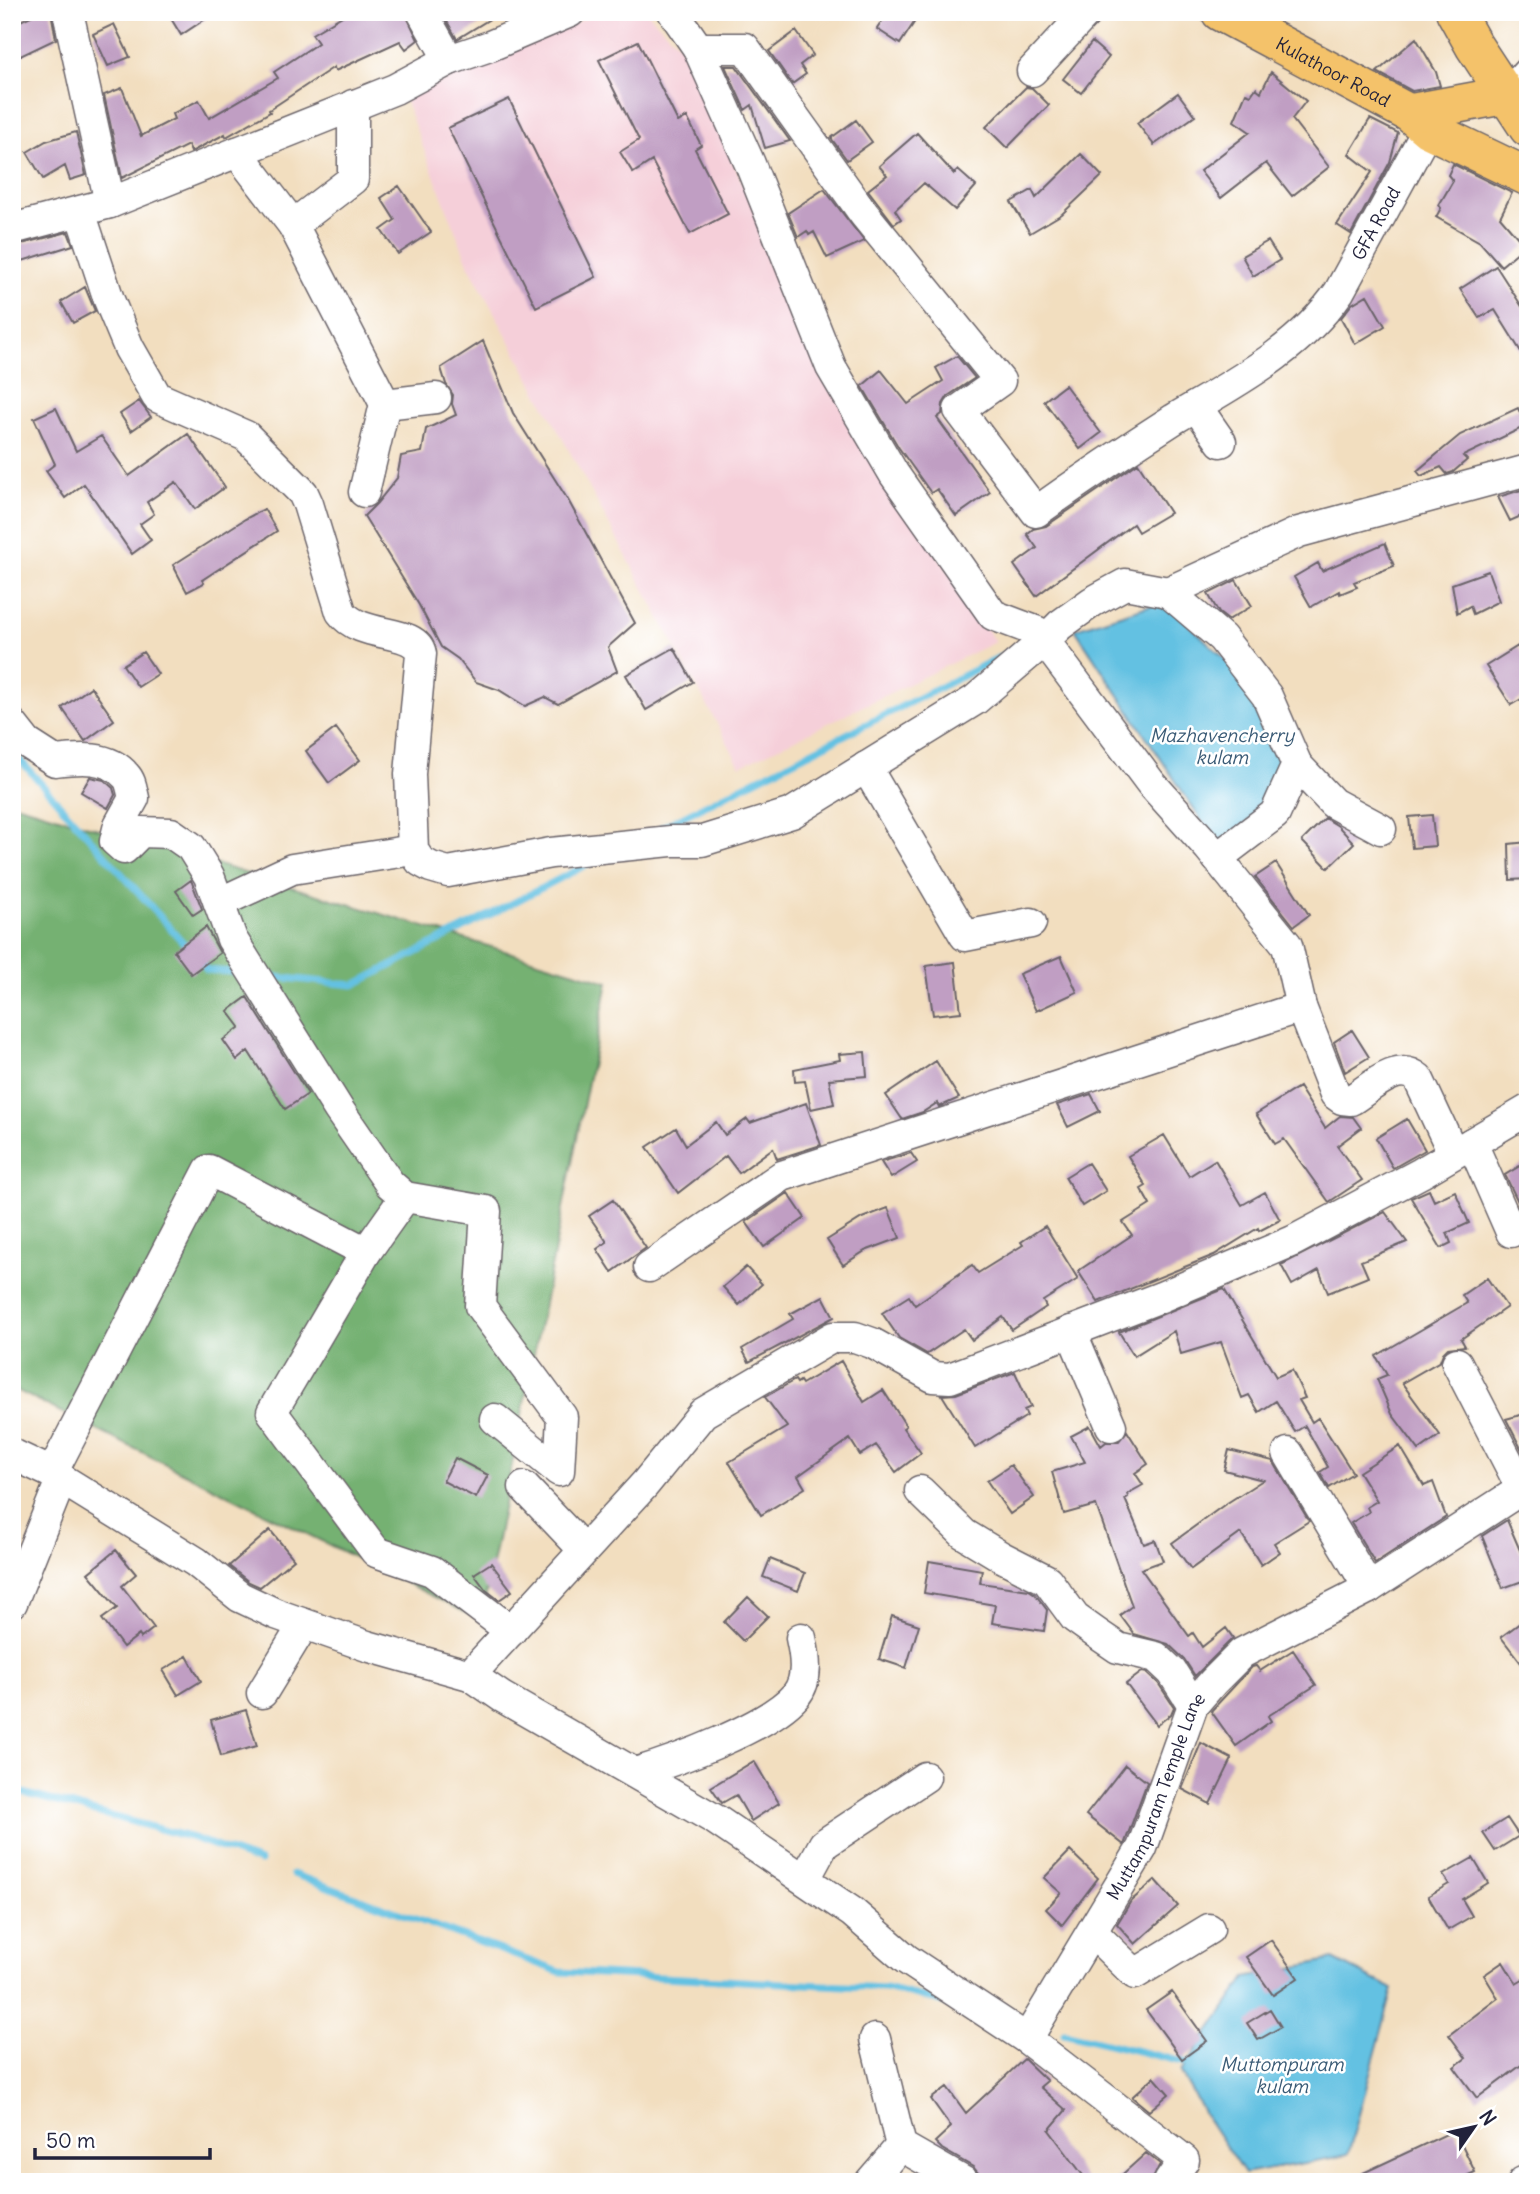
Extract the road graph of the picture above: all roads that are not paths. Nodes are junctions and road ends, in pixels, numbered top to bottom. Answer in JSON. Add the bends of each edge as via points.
{"nodes":[{"id":1,"x":68,"y":12,"type":"edge"},
{"id":2,"x":422,"y":12,"type":"edge"},
{"id":3,"x":569,"y":12,"type":"edge"},
{"id":4,"x":673,"y":12,"type":"edge"},
{"id":5,"x":1087,"y":12,"type":"edge"},
{"id":6,"x":1220,"y":12,"type":"edge"},
{"id":7,"x":1455,"y":12,"type":"edge"},
{"id":8,"x":698,"y":48,"type":"junction"},
{"id":9,"x":449,"y":60,"type":"junction"},
{"id":10,"x":1031,"y":71,"type":"dead end"},
{"id":11,"x":1518,"y":83,"type":"edge"},
{"id":12,"x":353,"y":105,"type":"junction"},
{"id":13,"x":1419,"y":121,"type":"junction"},
{"id":14,"x":1528,"y":128,"type":"edge"},
{"id":15,"x":237,"y":152,"type":"junction"},
{"id":16,"x":1528,"y":177,"type":"edge"},
{"id":17,"x":110,"y":203,"type":"junction"},
{"id":18,"x":80,"y":212,"type":"junction"},
{"id":19,"x":293,"y":225,"type":"junction"},
{"id":20,"x":12,"y":229,"type":"edge"},
{"id":21,"x":436,"y":398,"type":"dead end"},
{"id":22,"x":385,"y":404,"type":"junction"},
{"id":23,"x":1196,"y":406,"type":"junction"},
{"id":24,"x":1221,"y":442,"type":"dead end"},
{"id":25,"x":1528,"y":470,"type":"edge"},
{"id":26,"x":364,"y":492,"type":"dead end"},
{"id":27,"x":1168,"y":592,"type":"junction"},
{"id":28,"x":1044,"y":642,"type":"junction"},
{"id":29,"x":12,"y":724,"type":"edge"},
{"id":30,"x":1297,"y":765,"type":"junction"},
{"id":31,"x":866,"y":767,"type":"junction"},
{"id":32,"x":1381,"y":829,"type":"dead end"},
{"id":33,"x":413,"y":850,"type":"junction"},
{"id":34,"x":1217,"y":858,"type":"junction"},
{"id":35,"x":219,"y":903,"type":"junction"},
{"id":36,"x":1031,"y":923,"type":"dead end"},
{"id":37,"x":1301,"y":1007,"type":"junction"},
{"id":38,"x":1528,"y":1110,"type":"edge"},
{"id":39,"x":1462,"y":1148,"type":"junction"},
{"id":40,"x":405,"y":1197,"type":"junction"},
{"id":41,"x":1511,"y":1232,"type":"dead end"},
{"id":42,"x":366,"y":1252,"type":"junction"},
{"id":43,"x":649,"y":1267,"type":"dead end"},
{"id":44,"x":1071,"y":1331,"type":"junction"},
{"id":45,"x":1457,"y":1363,"type":"dead end"},
{"id":46,"x":495,"y":1419,"type":"dead end"},
{"id":47,"x":1111,"y":1426,"type":"dead end"},
{"id":48,"x":1288,"y":1453,"type":"dead end"},
{"id":49,"x":12,"y":1454,"type":"edge"},
{"id":50,"x":56,"y":1476,"type":"junction"},
{"id":51,"x":524,"y":1487,"type":"dead end"},
{"id":52,"x":1525,"y":1489,"type":"edge"},
{"id":53,"x":920,"y":1492,"type":"dead end"},
{"id":54,"x":584,"y":1550,"type":"junction"},
{"id":55,"x":1369,"y":1588,"type":"junction"},
{"id":56,"x":12,"y":1603,"type":"edge"},
{"id":57,"x":304,"y":1624,"type":"junction"},
{"id":58,"x":510,"y":1631,"type":"junction"},
{"id":59,"x":801,"y":1637,"type":"dead end"},
{"id":60,"x":470,"y":1675,"type":"junction"},
{"id":61,"x":262,"y":1693,"type":"dead end"},
{"id":62,"x":1193,"y":1705,"type":"junction"},
{"id":63,"x":635,"y":1773,"type":"junction"},
{"id":64,"x":925,"y":1777,"type":"dead end"},
{"id":65,"x":805,"y":1879,"type":"junction"},
{"id":66,"x":1209,"y":1929,"type":"dead end"},
{"id":67,"x":1092,"y":1931,"type":"junction"},
{"id":68,"x":875,"y":2039,"type":"dead end"},
{"id":69,"x":1027,"y":2039,"type":"junction"},
{"id":70,"x":901,"y":2146,"type":"junction"},
{"id":71,"x":1528,"y":2180,"type":"edge"},
{"id":72,"x":870,"y":2182,"type":"edge"},
{"id":73,"x":964,"y":2182,"type":"edge"},
{"id":74,"x":1169,"y":2182,"type":"edge"},
{"id":75,"x":1522,"y":2182,"type":"edge"}],
"edges":[{"from":1,"to":17,"type":"street"},
{"from":2,"to":9,"type":"street"},
{"from":3,"to":9,"type":"street"},
{"from":4,"to":8,"type":"street"},
{"from":5,"to":10,"type":"street"},
{"from":6,"to":13,"type":"main road","name":"Kulathoor Road"},
{"from":7,"to":11,"type":"main road","via":[[1474,46]]},
{"from":8,"to":23,"type":"street","name":"GFA Road","via":[[745,48],[864,214],[1000,381],[959,410],[1036,512]]},
{"from":8,"to":28,"type":"street","via":[[831,368],[894,474],[993,615],[1038,632]]},
{"from":9,"to":12,"type":"street"},
{"from":11,"to":13,"type":"main road"},
{"from":11,"to":14,"type":"main road"},
{"from":12,"to":15,"type":"street"},
{"from":12,"to":19,"type":"street","via":[[353,179]]},
{"from":13,"to":16,"type":"main road","name":"Kulathoor Road"},
{"from":13,"to":23,"type":"street","name":"GFA Road","via":[[1339,292],[1322,316],[1268,361]]},
{"from":15,"to":17,"type":"street"},
{"from":15,"to":19,"type":"street"},
{"from":17,"to":18,"type":"street"},
{"from":18,"to":20,"type":"street"},
{"from":18,"to":33,"type":"street","via":[[108,300],[157,397],[246,436],[303,493],[346,619],[418,645],[421,654],[410,774]]},
{"from":19,"to":22,"type":"street"},
{"from":21,"to":22,"type":"street"},
{"from":22,"to":26,"type":"street"},
{"from":23,"to":24,"type":"street"},
{"from":25,"to":27,"type":"street","via":[[1299,532]]},
{"from":27,"to":28,"type":"street","via":[[1125,584],[1092,602]]},
{"from":27,"to":30,"type":"street","via":[[1222,638],[1267,696]]},
{"from":28,"to":31,"type":"street","via":[[975,700]]},
{"from":28,"to":34,"type":"street","via":[[1150,782]]},
{"from":29,"to":35,"type":"street","via":[[27,743],[55,761],[81,758],[112,763],[128,777],[134,798],[115,841],[124,849],[141,832],[171,833],[191,847]]},
{"from":30,"to":32,"type":"street","via":[[1333,803]]},
{"from":30,"to":34,"type":"street","via":[[1275,814]]},
{"from":31,"to":33,"type":"street","via":[[792,813],[702,841],[551,853],[448,872],[420,861]]},
{"from":31,"to":36,"type":"street","via":[[964,936]]},
{"from":33,"to":35,"type":"street","via":[[292,869]]},
{"from":34,"to":37,"type":"street","via":[[1287,945]]},
{"from":35,"to":40,"type":"street","via":[[232,939],[263,990],[339,1110],[390,1184]]},
{"from":37,"to":39,"type":"street","via":[[1335,1094],[1351,1100],[1397,1071],[1412,1072]]},
{"from":37,"to":43,"type":"street","via":[[782,1176]]},
{"from":38,"to":39,"type":"street"},
{"from":39,"to":41,"type":"street"},
{"from":39,"to":44,"type":"street","via":[[1293,1241]]},
{"from":40,"to":42,"type":"street"},
{"from":40,"to":46,"type":"street","via":[[486,1211],[480,1306],[562,1417],[559,1471]]},
{"from":42,"to":50,"type":"street","via":[[209,1170]]},
{"from":42,"to":58,"type":"street","via":[[272,1412],[376,1552],[432,1572]]},
{"from":44,"to":47,"type":"street"},
{"from":44,"to":54,"type":"street","via":[[950,1378],[933,1377],[855,1337],[833,1337],[703,1413]]},
{"from":45,"to":52,"type":"street"},
{"from":48,"to":55,"type":"street"},
{"from":49,"to":50,"type":"street"},
{"from":50,"to":56,"type":"street"},
{"from":50,"to":57,"type":"street","via":[[196,1562],[240,1597]]},
{"from":51,"to":54,"type":"street"},
{"from":52,"to":55,"type":"street","name":"Muttampuram Temple Lane"},
{"from":53,"to":62,"type":"street","via":[[964,1534],[1046,1580],[1075,1618],[1096,1633],[1118,1648],[1156,1657],[1172,1672]]},
{"from":54,"to":58,"type":"street"},
{"from":55,"to":62,"type":"street","name":"Muttampuram Temple Lane","via":[[1242,1653]]},
{"from":57,"to":60,"type":"street"},
{"from":57,"to":61,"type":"street"},
{"from":58,"to":60,"type":"street"},
{"from":59,"to":63,"type":"street","via":[[804,1678],[796,1694],[775,1712],[744,1730]]},
{"from":60,"to":63,"type":"street"},
{"from":62,"to":67,"type":"street","name":"Muttampuram Temple Lane","via":[[1142,1848]]},
{"from":63,"to":65,"type":"street"},
{"from":64,"to":65,"type":"street","via":[[824,1844]]},
{"from":65,"to":69,"type":"street","via":[[906,1959]]},
{"from":66,"to":67,"type":"street","via":[[1135,1974]]},
{"from":67,"to":69,"type":"street","name":"Muttampuram Temple Lane"},
{"from":68,"to":70,"type":"street"},
{"from":69,"to":74,"type":"street","via":[[1184,2160]]},
{"from":70,"to":72,"type":"street"},
{"from":70,"to":73,"type":"street"},
{"from":71,"to":75,"type":"street"}]}
